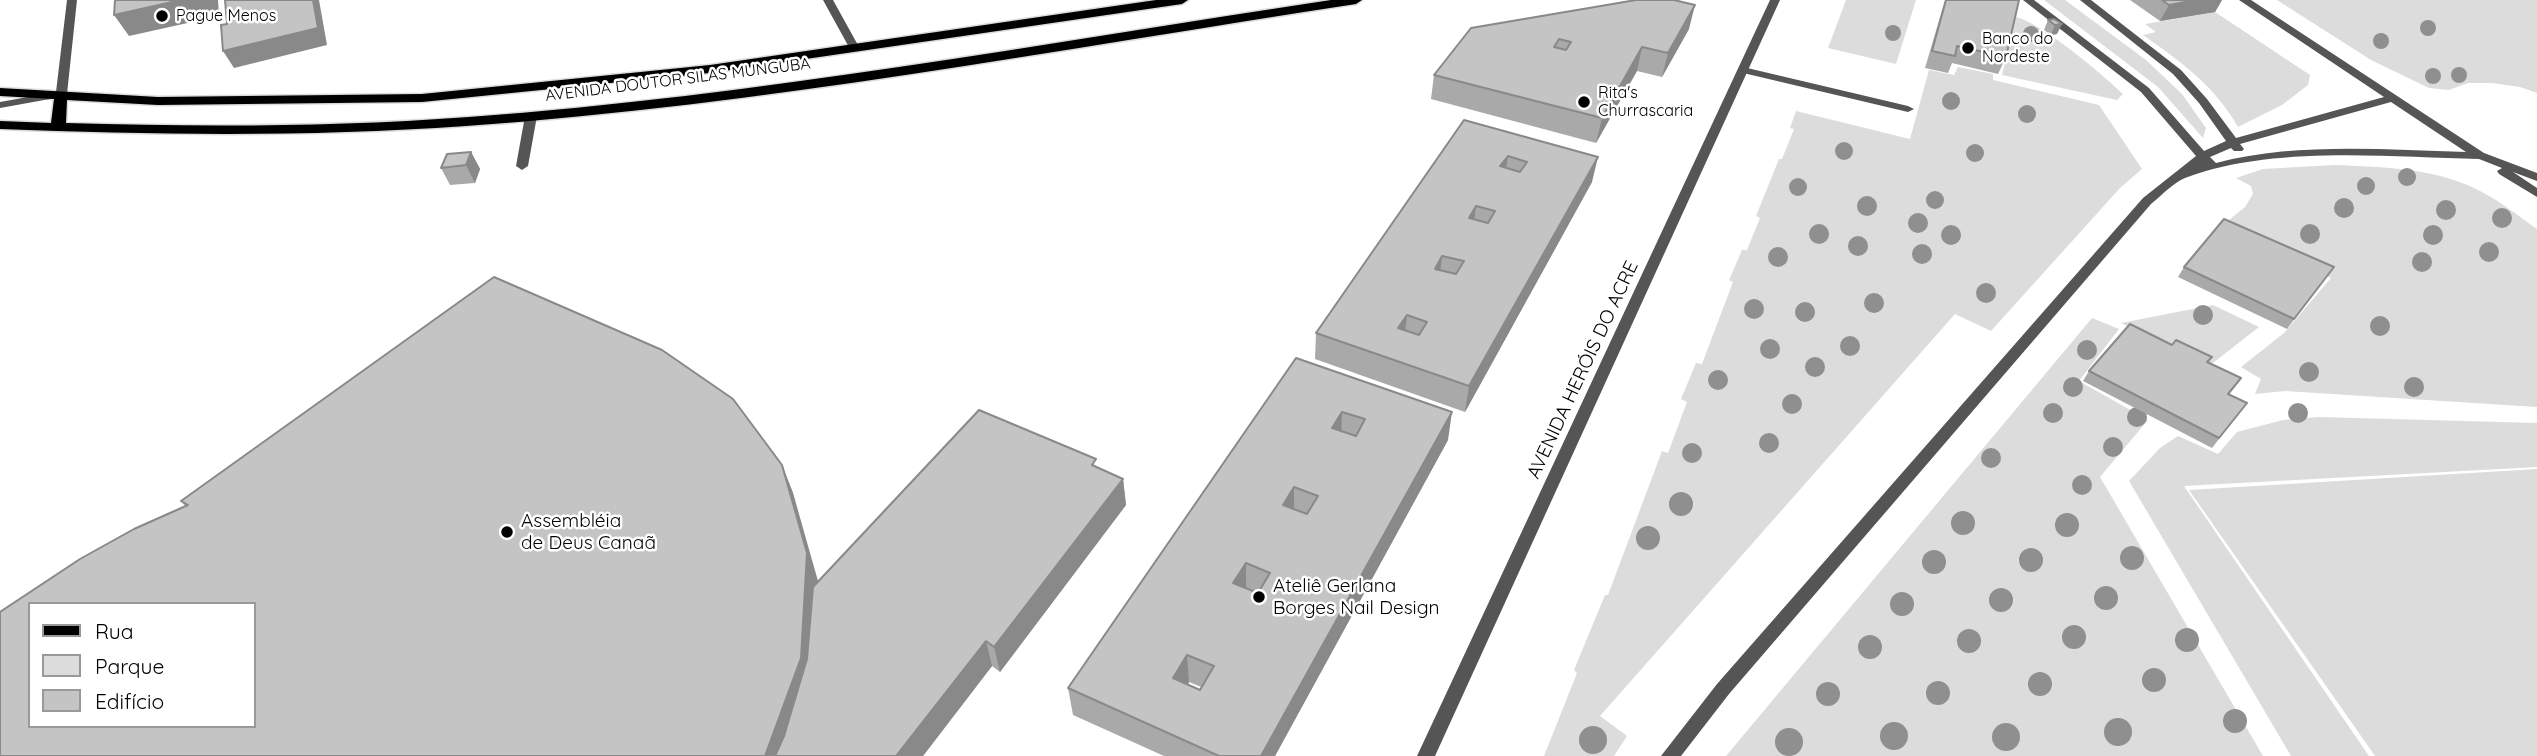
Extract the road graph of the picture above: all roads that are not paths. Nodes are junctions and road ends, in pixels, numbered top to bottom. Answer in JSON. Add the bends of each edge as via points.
{"nodes":[{"id":1,"x":72,"y":0,"type":"edge"},
{"id":2,"x":828,"y":0,"type":"edge"},
{"id":3,"x":1182,"y":0,"type":"edge"},
{"id":4,"x":1356,"y":0,"type":"edge"},
{"id":5,"x":1775,"y":0,"type":"edge"},
{"id":6,"x":2028,"y":0,"type":"edge"},
{"id":7,"x":2085,"y":0,"type":"edge"},
{"id":8,"x":2244,"y":0,"type":"edge"},
{"id":9,"x":854,"y":47,"type":"junction"},
{"id":10,"x":1743,"y":69,"type":"junction"},
{"id":11,"x":0,"y":92,"type":"edge"},
{"id":12,"x":61,"y":94,"type":"junction"},
{"id":13,"x":2393,"y":98,"type":"junction"},
{"id":14,"x":0,"y":105,"type":"edge"},
{"id":15,"x":1908,"y":109,"type":"dead end"},
{"id":16,"x":531,"y":116,"type":"junction"},
{"id":17,"x":0,"y":125,"type":"edge"},
{"id":18,"x":58,"y":128,"type":"junction"},
{"id":19,"x":2232,"y":143,"type":"junction"},
{"id":20,"x":2203,"y":156,"type":"junction"},
{"id":21,"x":2481,"y":156,"type":"junction"},
{"id":22,"x":2248,"y":158,"type":"junction"},
{"id":23,"x":522,"y":166,"type":"dead end"},
{"id":24,"x":2214,"y":166,"type":"junction"},
{"id":25,"x":2177,"y":176,"type":"junction"},
{"id":26,"x":2537,"y":177,"type":"edge"},
{"id":27,"x":2537,"y":193,"type":"edge"},
{"id":28,"x":1426,"y":756,"type":"edge"},
{"id":29,"x":1670,"y":756,"type":"edge"}],
"edges":[{"from":1,"to":12,"type":"street"},
{"from":2,"to":9,"type":"street"},
{"from":3,"to":9,"type":"main road","name":"AVENIDA DOUTOR SILAS MUNGUBA"},
{"from":4,"to":16,"type":"main road","name":"AVENIDA DOUTOR SILAS MUNGUBA","via":[[879,73]]},
{"from":5,"to":10,"type":"street","name":"AVENIDA HERÓIS DO ACRE"},
{"from":6,"to":20,"type":"street","via":[[2145,90]]},
{"from":7,"to":19,"type":"street","via":[[2177,72]]},
{"from":8,"to":13,"type":"street"},
{"from":9,"to":12,"type":"main road","name":"AVENIDA DOUTOR SILAS MUNGUBA","via":[[710,69],[422,98],[158,101]]},
{"from":10,"to":15,"type":"street"},
{"from":10,"to":28,"type":"street","name":"AVENIDA HERÓIS DO ACRE"},
{"from":11,"to":12,"type":"main road","name":"AVENIDA DOUTOR SILAS MUNGUBA"},
{"from":12,"to":14,"type":"street"},
{"from":12,"to":18,"type":"main road"},
{"from":13,"to":19,"type":"street"},
{"from":13,"to":21,"type":"street"},
{"from":16,"to":18,"type":"main road","name":"AVENIDA DOUTOR SILAS MUNGUBA","via":[[354,129]]},
{"from":16,"to":23,"type":"street"},
{"from":17,"to":18,"type":"main road","name":"AVENIDA DOUTOR SILAS MUNGUBA"},
{"from":19,"to":20,"type":"street"},
{"from":19,"to":22,"type":"street"},
{"from":20,"to":24,"type":"street"},
{"from":20,"to":25,"type":"street"},
{"from":21,"to":22,"type":"street","via":[[2328,152]]},
{"from":21,"to":26,"type":"street"},
{"from":21,"to":27,"type":"street"},
{"from":22,"to":24,"type":"street"},
{"from":24,"to":25,"type":"street"},
{"from":25,"to":29,"type":"street","via":[[2147,201]]}]}
